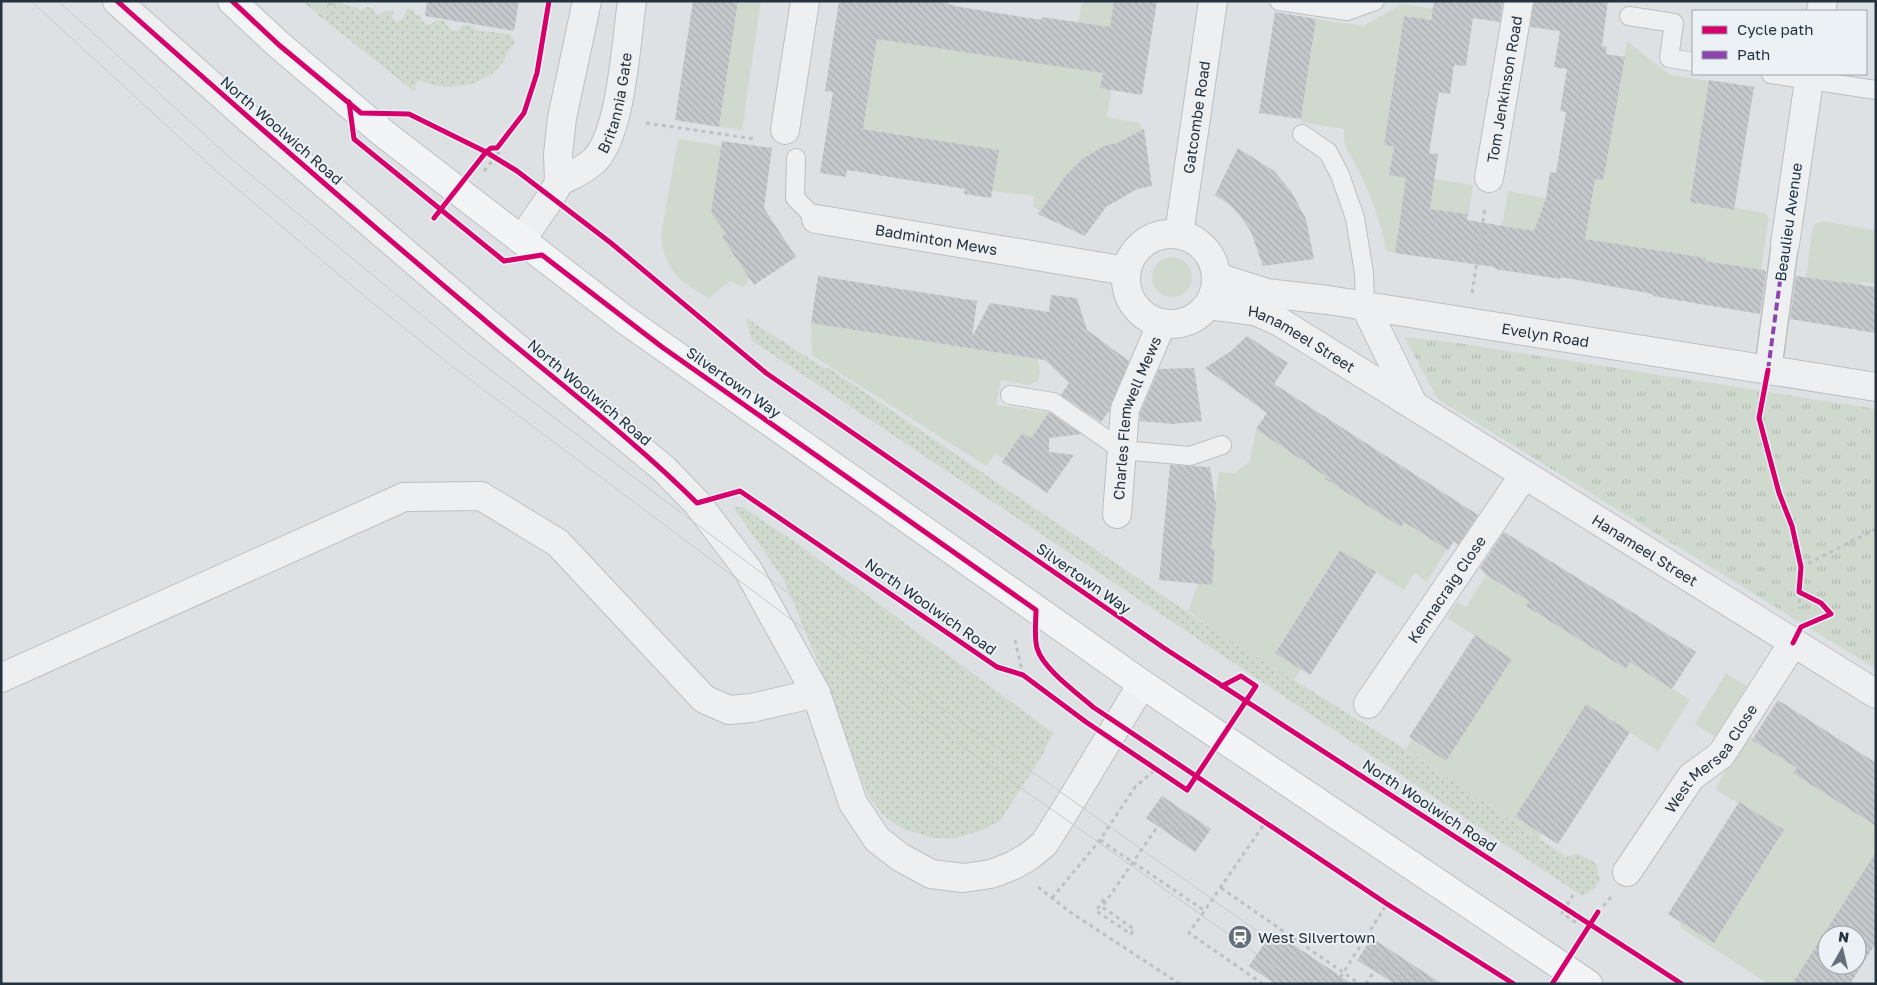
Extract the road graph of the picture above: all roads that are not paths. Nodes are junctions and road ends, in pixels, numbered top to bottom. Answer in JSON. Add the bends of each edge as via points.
{"nodes":[{"id":1,"x":117,"y":1,"type":"edge"},
{"id":2,"x":232,"y":1,"type":"edge"},
{"id":3,"x":587,"y":1,"type":"edge"},
{"id":4,"x":632,"y":1,"type":"edge"},
{"id":5,"x":806,"y":1,"type":"edge"},
{"id":6,"x":1213,"y":1,"type":"edge"},
{"id":7,"x":1279,"y":1,"type":"edge"},
{"id":8,"x":1375,"y":1,"type":"edge"},
{"id":9,"x":1519,"y":1,"type":"edge"},
{"id":10,"x":1630,"y":16,"type":"dead end"},
{"id":11,"x":1692,"y":62,"type":"edge"},
{"id":12,"x":1784,"y":75,"type":"edge"},
{"id":13,"x":1809,"y":77,"type":"edge"},
{"id":14,"x":1876,"y":90,"type":"edge"},
{"id":15,"x":1302,"y":134,"type":"dead end"},
{"id":16,"x":774,"y":135,"type":"road end"},
{"id":17,"x":796,"y":158,"type":"dead end"},
{"id":18,"x":1489,"y":178,"type":"road end"},
{"id":19,"x":559,"y":182,"type":"junction"},
{"id":20,"x":816,"y":219,"type":"joint"},
{"id":21,"x":1179,"y":234,"type":"junction"},
{"id":22,"x":522,"y":239,"type":"junction"},
{"id":23,"x":1785,"y":244,"type":"joint"},
{"id":24,"x":1126,"y":271,"type":"junction"},
{"id":25,"x":1217,"y":277,"type":"junction"},
{"id":26,"x":1208,"y":306,"type":"junction"},
{"id":27,"x":1365,"y":306,"type":"junction"},
{"id":28,"x":1162,"y":323,"type":"junction"},
{"id":29,"x":1768,"y":370,"type":"junction"},
{"id":30,"x":1876,"y":387,"type":"edge"},
{"id":31,"x":1010,"y":396,"type":"dead end"},
{"id":32,"x":1414,"y":406,"type":"junction"},
{"id":33,"x":1222,"y":445,"type":"dead end"},
{"id":34,"x":1122,"y":450,"type":"junction"},
{"id":35,"x":1524,"y":474,"type":"junction"},
{"id":36,"x":1117,"y":514,"type":"dead end"},
{"id":37,"x":1793,"y":643,"type":"junction"},
{"id":38,"x":1,"y":678,"type":"edge"},
{"id":39,"x":1142,"y":684,"type":"junction"},
{"id":40,"x":816,"y":693,"type":"junction"},
{"id":41,"x":1876,"y":694,"type":"edge"},
{"id":42,"x":1368,"y":704,"type":"dead end"},
{"id":43,"x":1628,"y":872,"type":"dead end"},
{"id":44,"x":1588,"y":984,"type":"edge"}],
"edges":[{"from":1,"to":40,"type":"street","name":"North Woolwich Road","via":[[256,125],[670,475],[698,503],[748,570]]},
{"from":2,"to":22,"type":"main road","name":"Silvertown Way","via":[[383,133]]},
{"from":3,"to":19,"type":"street","via":[[562,118]]},
{"from":4,"to":19,"type":"street","name":"Britannia Gate","via":[[616,117],[604,148],[582,170]]},
{"from":5,"to":16,"type":"street"},
{"from":6,"to":21,"type":"street","name":"Gatcombe Road"},
{"from":7,"to":8,"type":"lane","via":[[1347,11]]},
{"from":9,"to":18,"type":"street","name":"Tom Jenkinson Road"},
{"from":10,"to":11,"type":"lane","via":[[1674,23],[1669,58]]},
{"from":12,"to":13,"type":"lane"},
{"from":13,"to":14,"type":"lane"},
{"from":13,"to":23,"type":"street","name":"Beaulieu Avenue"},
{"from":15,"to":27,"type":"lane","via":[[1328,152],[1340,175],[1355,218],[1364,273]]},
{"from":17,"to":20,"type":"lane","name":"Badminton Mews","via":[[795,198]]},
{"from":19,"to":22,"type":"street"},
{"from":20,"to":24,"type":"street","name":"Badminton Mews"},
{"from":21,"to":24,"type":"street","via":[[1165,233],[1139,246]]},
{"from":21,"to":25,"type":"street","via":[[1194,239],[1206,249],[1214,262]]},
{"from":22,"to":39,"type":"main road","name":"Silvertown Way","via":[[662,347]]},
{"from":23,"to":29,"type":"street","name":"Beaulieu Avenue"},
{"from":24,"to":28,"type":"street","via":[[1126,286],[1138,310],[1149,319]]},
{"from":25,"to":26,"type":"street","via":[[1215,292]]},
{"from":25,"to":27,"type":"street","name":"Evelyn Road","via":[[1267,293]]},
{"from":26,"to":28,"type":"street","via":[[1188,321]]},
{"from":26,"to":32,"type":"street","name":"Hanameel Street","via":[[1255,312],[1280,322]]},
{"from":27,"to":29,"type":"street","name":"Evelyn Road"},
{"from":27,"to":32,"type":"street"},
{"from":28,"to":34,"type":"street","name":"Charles Flemwell Mews","via":[[1125,409]]},
{"from":29,"to":30,"type":"street","name":"Evelyn Road"},
{"from":31,"to":34,"type":"lane","via":[[1053,402]]},
{"from":32,"to":35,"type":"street","name":"Hanameel Street"},
{"from":33,"to":34,"type":"lane","via":[[1190,456]]},
{"from":34,"to":36,"type":"street","name":"Charles Flemwell Mews"},
{"from":35,"to":37,"type":"street","name":"Hanameel Street"},
{"from":35,"to":42,"type":"street","name":"Kennacraig Close"},
{"from":37,"to":41,"type":"street","name":"Hanameel Street"},
{"from":37,"to":43,"type":"street","name":"West Mersea Close","via":[[1721,755],[1691,777]]},
{"from":38,"to":40,"type":"street","via":[[404,497],[481,496],[558,543],[704,699],[729,710]]},
{"from":39,"to":40,"type":"street","name":"North Woolwich Road","via":[[1044,844],[1012,866],[991,874],[963,878],[931,874],[900,857],[877,839],[854,803]]},
{"from":39,"to":44,"type":"main road"}]}
